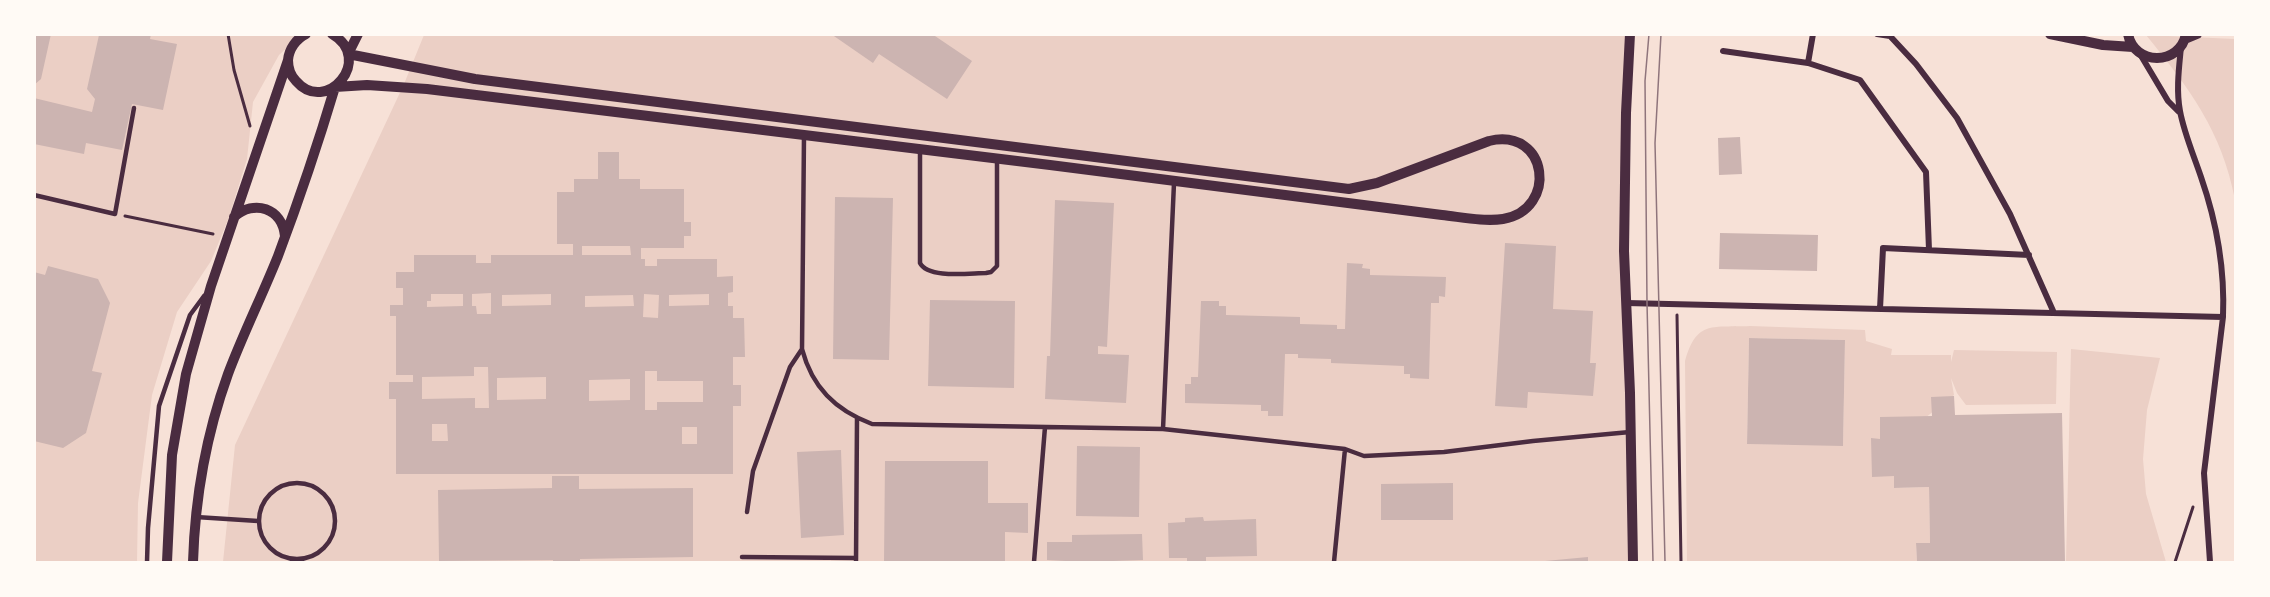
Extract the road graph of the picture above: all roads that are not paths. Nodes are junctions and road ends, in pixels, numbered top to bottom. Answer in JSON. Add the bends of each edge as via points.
{"nodes":[{"id":1,"x":332,"y":34,"type":"edge"},
{"id":2,"x":358,"y":34,"type":"edge"},
{"id":3,"x":1630,"y":34,"type":"edge"},
{"id":4,"x":1814,"y":34,"type":"edge"},
{"id":5,"x":1877,"y":34,"type":"edge"},
{"id":6,"x":2050,"y":34,"type":"edge"},
{"id":7,"x":2128,"y":34,"type":"edge"},
{"id":8,"x":2197,"y":34,"type":"edge"},
{"id":9,"x":304,"y":35,"type":"edge"},
{"id":10,"x":2184,"y":40,"type":"edge"},
{"id":11,"x":2136,"y":50,"type":"junction"},
{"id":12,"x":1723,"y":51,"type":"dead end"},
{"id":13,"x":348,"y":54,"type":"junction"},
{"id":14,"x":288,"y":60,"type":"junction"},
{"id":15,"x":1808,"y":63,"type":"junction"},
{"id":16,"x":335,"y":87,"type":"junction"},
{"id":17,"x":134,"y":108,"type":"dead end"},
{"id":18,"x":2180,"y":112,"type":"junction"},
{"id":19,"x":804,"y":135,"type":"junction"},
{"id":20,"x":920,"y":149,"type":"junction"},
{"id":21,"x":997,"y":158,"type":"junction"},
{"id":22,"x":1174,"y":181,"type":"junction"},
{"id":23,"x":34,"y":195,"type":"edge"},
{"id":24,"x":234,"y":217,"type":"junction"},
{"id":25,"x":285,"y":236,"type":"junction"},
{"id":26,"x":1929,"y":250,"type":"junction"},
{"id":27,"x":2029,"y":255,"type":"junction"},
{"id":28,"x":211,"y":286,"type":"junction"},
{"id":29,"x":1626,"y":303,"type":"junction"},
{"id":30,"x":1880,"y":309,"type":"junction"},
{"id":31,"x":2054,"y":313,"type":"junction"},
{"id":32,"x":2223,"y":317,"type":"junction"},
{"id":33,"x":802,"y":349,"type":"junction"},
{"id":34,"x":856,"y":418,"type":"junction"},
{"id":35,"x":1045,"y":427,"type":"junction"},
{"id":36,"x":1163,"y":429,"type":"junction"},
{"id":37,"x":1631,"y":432,"type":"junction"},
{"id":38,"x":1345,"y":449,"type":"junction"},
{"id":39,"x":747,"y":512,"type":"dead end"},
{"id":40,"x":196,"y":517,"type":"junction"},
{"id":41,"x":258,"y":521,"type":"junction"},
{"id":42,"x":742,"y":558,"type":"dead end"},
{"id":43,"x":856,"y":560,"type":"edge"},
{"id":44,"x":147,"y":562,"type":"edge"},
{"id":45,"x":166,"y":562,"type":"edge"},
{"id":46,"x":193,"y":562,"type":"edge"},
{"id":47,"x":1034,"y":562,"type":"edge"},
{"id":48,"x":1334,"y":562,"type":"edge"},
{"id":49,"x":1633,"y":562,"type":"edge"},
{"id":50,"x":2210,"y":562,"type":"edge"}],
"edges":[{"from":1,"to":13,"type":"street"},
{"from":2,"to":13,"type":"street"},
{"from":3,"to":29,"type":"street","via":[[1624,180]]},
{"from":4,"to":15,"type":"street"},
{"from":5,"to":27,"type":"street","via":[[1890,36],[1957,118]]},
{"from":6,"to":11,"type":"street"},
{"from":7,"to":11,"type":"street"},
{"from":8,"to":10,"type":"street"},
{"from":9,"to":14,"type":"street","via":[[290,51]]},
{"from":10,"to":11,"type":"street","via":[[2174,54],[2157,59]]},
{"from":10,"to":18,"type":"street","via":[[2178,86]]},
{"from":11,"to":18,"type":"street","via":[[2168,101]]},
{"from":12,"to":15,"type":"street"},
{"from":13,"to":16,"type":"street","via":[[347,73]]},
{"from":13,"to":22,"type":"street","via":[[475,79],[1349,189],[1377,183],[1489,141],[1508,139],[1530,151],[1541,179],[1527,207],[1512,217],[1495,220]]},
{"from":14,"to":16,"type":"street","via":[[293,78],[308,90]]},
{"from":14,"to":24,"type":"street"},
{"from":15,"to":26,"type":"street","via":[[1860,81],[1926,172]]},
{"from":16,"to":19,"type":"street","via":[[427,89]]},
{"from":16,"to":25,"type":"street"},
{"from":17,"to":23,"type":"lane","via":[[115,214]]},
{"from":18,"to":32,"type":"street","via":[[2219,242]]},
{"from":19,"to":20,"type":"street"},
{"from":19,"to":33,"type":"lane"},
{"from":20,"to":21,"type":"street"},
{"from":20,"to":21,"type":"lane","via":[[920,263],[924,270],[933,273],[986,273],[997,266]]},
{"from":21,"to":22,"type":"street"},
{"from":22,"to":36,"type":"lane"},
{"from":24,"to":25,"type":"street","via":[[253,207],[268,209],[281,220]]},
{"from":24,"to":28,"type":"street"},
{"from":25,"to":40,"type":"street","via":[[217,406]]},
{"from":26,"to":27,"type":"street"},
{"from":26,"to":30,"type":"street","via":[[1883,248]]},
{"from":27,"to":31,"type":"street"},
{"from":28,"to":44,"type":"lane","via":[[190,315],[159,406]]},
{"from":28,"to":45,"type":"street","via":[[177,417]]},
{"from":29,"to":30,"type":"street"},
{"from":29,"to":37,"type":"street"},
{"from":30,"to":31,"type":"street"},
{"from":31,"to":32,"type":"street"},
{"from":32,"to":50,"type":"street","via":[[2204,473]]},
{"from":33,"to":34,"type":"lane","via":[[820,389]]},
{"from":33,"to":39,"type":"lane","via":[[790,367],[753,471]]},
{"from":34,"to":35,"type":"lane","via":[[872,424]]},
{"from":34,"to":43,"type":"lane"},
{"from":35,"to":36,"type":"lane"},
{"from":35,"to":47,"type":"lane"},
{"from":36,"to":38,"type":"lane"},
{"from":37,"to":38,"type":"lane","via":[[1444,452],[1364,456]]},
{"from":37,"to":49,"type":"street"},
{"from":38,"to":48,"type":"lane"},
{"from":40,"to":41,"type":"lane"},
{"from":40,"to":46,"type":"street"},
{"from":41,"to":41,"type":"lane","via":[[270,548],[298,559],[325,548],[336,520],[324,493],[297,482],[269,494]]},
{"from":42,"to":43,"type":"lane"}]}
